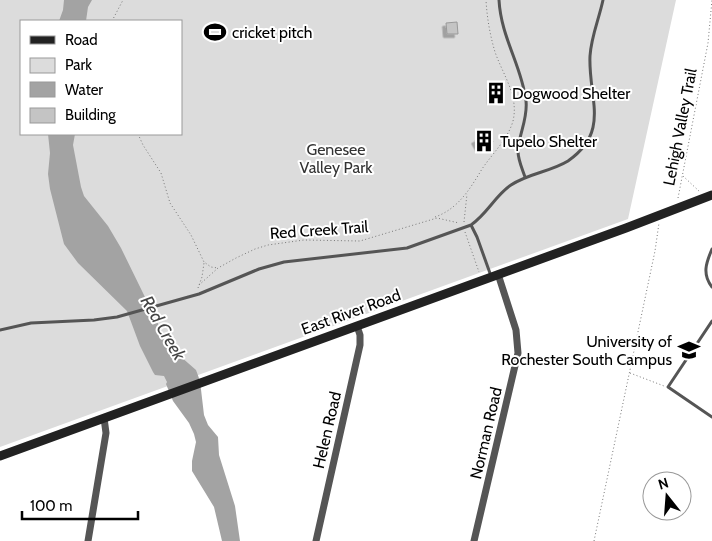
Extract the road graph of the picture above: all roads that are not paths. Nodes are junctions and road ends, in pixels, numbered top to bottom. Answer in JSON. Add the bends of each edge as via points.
{"nodes":[{"id":1,"x":499,"y":0,"type":"edge"},
{"id":2,"x":603,"y":0,"type":"edge"},
{"id":3,"x":525,"y":177,"type":"junction"},
{"id":4,"x":709,"y":196,"type":"edge"},
{"id":5,"x":471,"y":225,"type":"junction"},
{"id":6,"x":712,"y":249,"type":"edge"},
{"id":7,"x":495,"y":275,"type":"junction"},
{"id":8,"x":712,"y":287,"type":"edge"},
{"id":9,"x":712,"y":321,"type":"edge"},
{"id":10,"x":357,"y":326,"type":"junction"},
{"id":11,"x":0,"y":330,"type":"edge"},
{"id":12,"x":712,"y":417,"type":"edge"},
{"id":13,"x":104,"y":418,"type":"junction"},
{"id":14,"x":0,"y":456,"type":"edge"},
{"id":15,"x":88,"y":541,"type":"edge"},
{"id":16,"x":316,"y":541,"type":"edge"},
{"id":17,"x":474,"y":541,"type":"edge"}],
"edges":[{"from":1,"to":3,"type":"lane","via":[[502,25],[526,101],[518,153]]},
{"from":2,"to":3,"type":"lane","via":[[590,54],[595,118],[591,135],[567,162]]},
{"from":3,"to":5,"type":"lane","via":[[505,189]]},
{"from":4,"to":7,"type":"street","name":"East River Road"},
{"from":5,"to":7,"type":"lane"},
{"from":5,"to":11,"type":"lane","via":[[407,248],[284,262],[199,294],[123,316],[31,323]]},
{"from":6,"to":8,"type":"lane","via":[[705,269],[706,280]]},
{"from":7,"to":10,"type":"street","name":"East River Road"},
{"from":7,"to":17,"type":"street","name":"Norman Road","via":[[516,330],[518,353]]},
{"from":9,"to":12,"type":"lane","via":[[668,387]]},
{"from":10,"to":13,"type":"street","name":"East River Road"},
{"from":10,"to":16,"type":"street","name":"Helen Road","via":[[360,345]]},
{"from":13,"to":14,"type":"street","name":"East River Road"},
{"from":13,"to":15,"type":"street","via":[[106,433]]}]}
